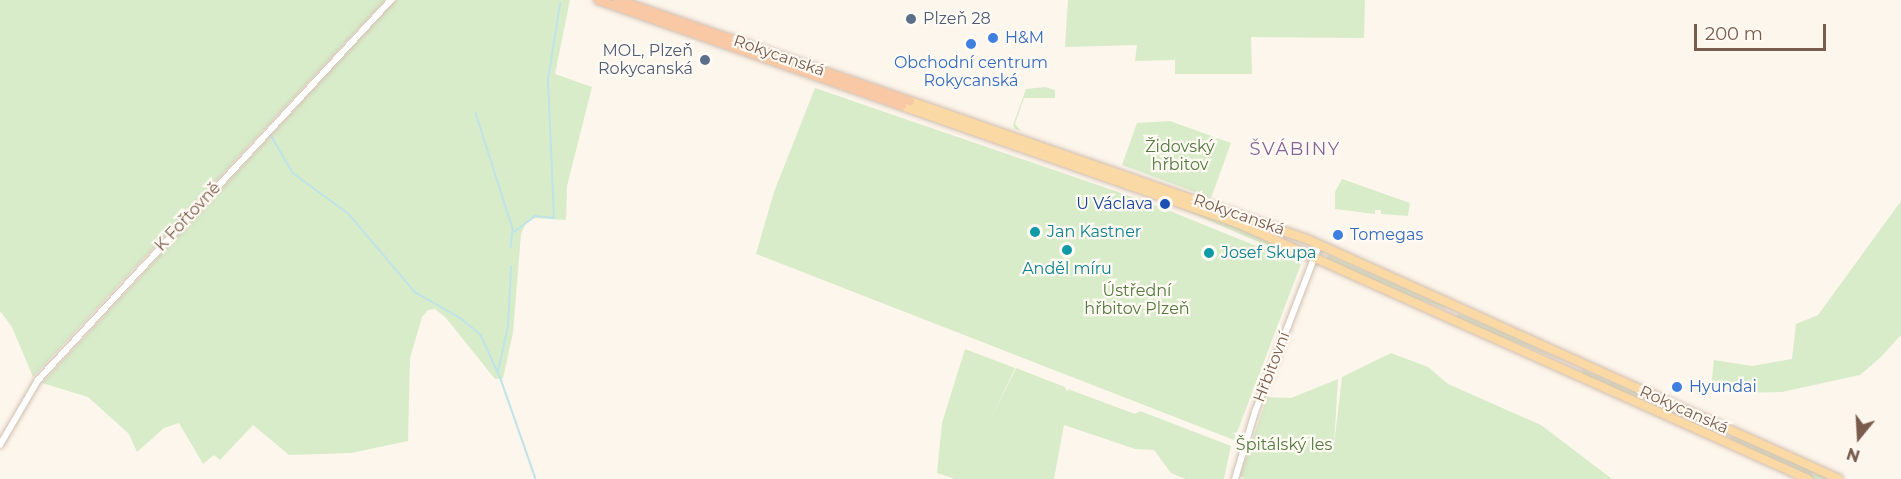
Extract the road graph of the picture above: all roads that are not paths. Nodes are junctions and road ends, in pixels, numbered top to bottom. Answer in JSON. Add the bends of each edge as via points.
{"nodes":[{"id":1,"x":391,"y":0,"type":"edge"},
{"id":2,"x":598,"y":0,"type":"edge"},
{"id":3,"x":618,"y":0,"type":"edge"},
{"id":4,"x":906,"y":104,"type":"junction"},
{"id":5,"x":1319,"y":245,"type":"junction"},
{"id":6,"x":1314,"y":257,"type":"junction"},
{"id":7,"x":0,"y":445,"type":"edge"},
{"id":8,"x":1235,"y":479,"type":"edge"},
{"id":9,"x":1808,"y":479,"type":"edge"},
{"id":10,"x":1839,"y":479,"type":"edge"}],
"edges":[{"from":1,"to":7,"type":"street","name":"K Fořtovně","via":[[38,380]]},
{"from":2,"to":4,"type":"highway","name":"Rokycanská"},
{"from":3,"to":4,"type":"highway","name":"Rokycanská"},
{"from":4,"to":5,"type":"main road","name":"Rokycanská"},
{"from":4,"to":6,"type":"main road","name":"Rokycanská","via":[[1212,213]]},
{"from":5,"to":6,"type":"street","name":"Hřbitovní"},
{"from":5,"to":10,"type":"main road","name":"Rokycanská"},
{"from":6,"to":8,"type":"street","name":"Hřbitovní","via":[[1255,412]]},
{"from":6,"to":9,"type":"main road","name":"Rokycanská"}]}
